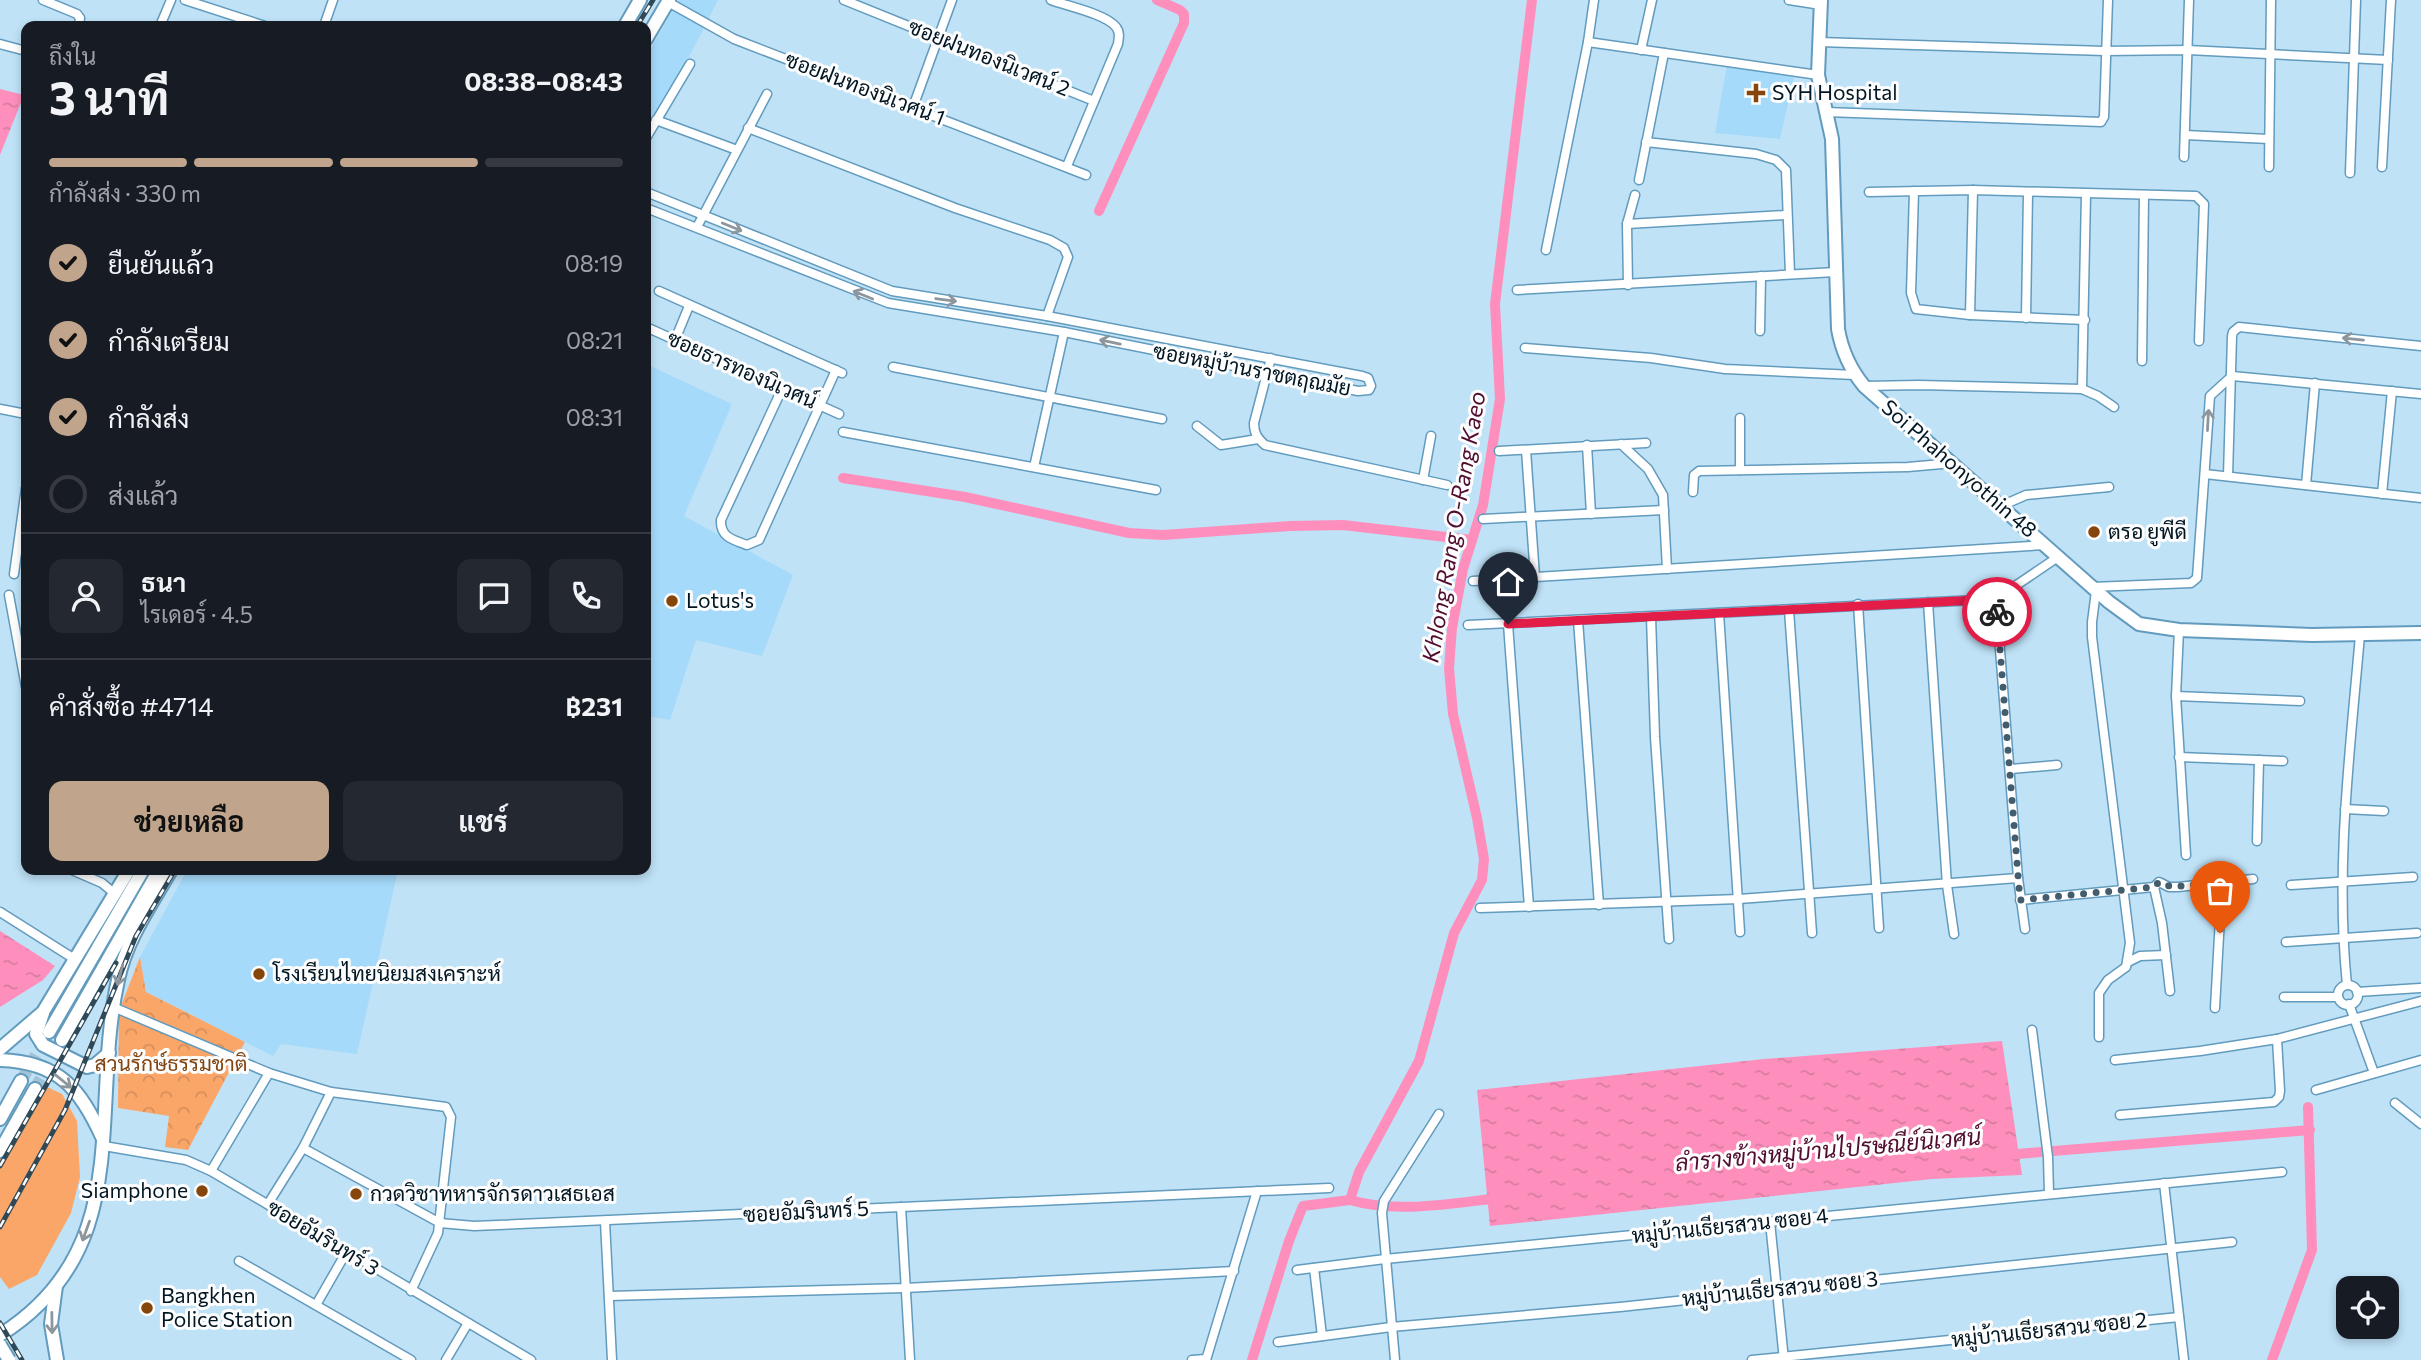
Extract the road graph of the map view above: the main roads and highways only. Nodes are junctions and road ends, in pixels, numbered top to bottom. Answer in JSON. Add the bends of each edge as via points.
{"nodes":[{"id":1,"x":640,"y":0,"type":"edge"},
{"id":2,"x":668,"y":1,"type":"edge"},
{"id":3,"x":1821,"y":3,"type":"edge"},
{"id":4,"x":628,"y":21,"type":"edge"},
{"id":5,"x":651,"y":30,"type":"edge"},
{"id":6,"x":2421,"y":633,"type":"edge"},
{"id":7,"x":126,"y":875,"type":"edge"},
{"id":8,"x":140,"y":875,"type":"edge"},
{"id":9,"x":156,"y":875,"type":"edge"},
{"id":10,"x":168,"y":875,"type":"edge"},
{"id":11,"x":43,"y":1012,"type":"junction"},
{"id":12,"x":49,"y":1032,"type":"tunnel mouth"},
{"id":13,"x":62,"y":1040,"type":"tunnel mouth"},
{"id":14,"x":0,"y":1049,"type":"edge"},
{"id":15,"x":109,"y":1053,"type":"junction"},
{"id":16,"x":0,"y":1060,"type":"edge"},
{"id":17,"x":21,"y":1081,"type":"tunnel mouth"},
{"id":18,"x":35,"y":1089,"type":"tunnel mouth"},
{"id":19,"x":0,"y":1119,"type":"edge"},
{"id":20,"x":104,"y":1143,"type":"junction"},
{"id":21,"x":0,"y":1151,"type":"edge"},
{"id":22,"x":56,"y":1286,"type":"junction"},
{"id":23,"x":0,"y":1335,"type":"edge"},
{"id":24,"x":0,"y":1345,"type":"edge"},
{"id":25,"x":0,"y":1352,"type":"edge"},
{"id":26,"x":9,"y":1360,"type":"edge"},
{"id":27,"x":15,"y":1360,"type":"edge"},
{"id":28,"x":57,"y":1360,"type":"edge"}],
"edges":[{"from":1,"to":4,"type":"main road"},
{"from":2,"to":5,"type":"main road"},
{"from":3,"to":6,"type":"main road","name":"Soi Phahonyothin 48","via":[[1818,75],[1832,139],[1841,345],[1864,386],[2139,624],[2179,630]]},
{"from":7,"to":11,"type":"main road"},
{"from":8,"to":12,"type":"main road"},
{"from":9,"to":13,"type":"main road"},
{"from":10,"to":15,"type":"main road","one_way":true,"via":[[118,976]]},
{"from":11,"to":14,"type":"main road"},
{"from":11,"to":15,"type":"main road","via":[[36,1034],[43,1045],[88,1067]]},
{"from":15,"to":20,"type":"main road"},
{"from":16,"to":20,"type":"main road","one_way":true,"via":[[36,1064],[69,1085],[89,1110]]},
{"from":17,"to":19,"type":"main road"},
{"from":18,"to":21,"type":"main road"},
{"from":20,"to":22,"type":"main road","one_way":true,"via":[[98,1191],[83,1240]]},
{"from":22,"to":23,"type":"main road"},
{"from":22,"to":28,"type":"main road","one_way":true,"via":[[51,1324]]},
{"from":24,"to":26,"type":"main road","bridge":true},
{"from":25,"to":27,"type":"main road"}]}
